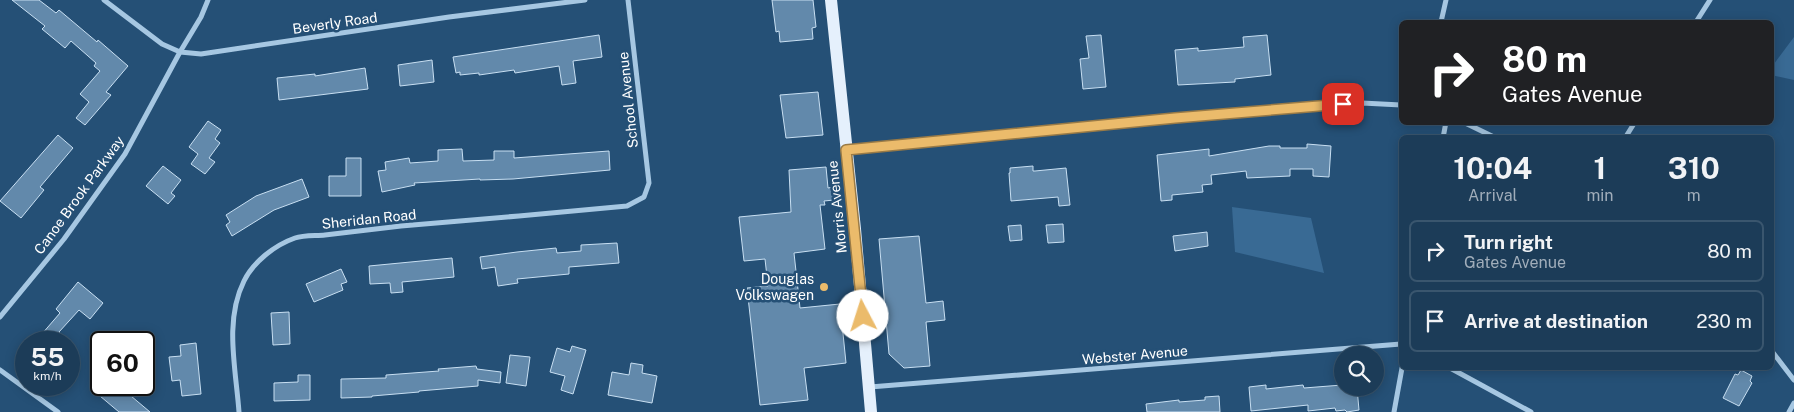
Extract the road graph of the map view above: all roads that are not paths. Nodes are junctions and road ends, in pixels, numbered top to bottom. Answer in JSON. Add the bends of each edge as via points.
{"nodes":[{"id":1,"x":104,"y":0,"type":"edge"},
{"id":2,"x":208,"y":0,"type":"edge"},
{"id":3,"x":585,"y":0,"type":"edge"},
{"id":4,"x":628,"y":0,"type":"edge"},
{"id":5,"x":830,"y":0,"type":"edge"},
{"id":6,"x":1446,"y":0,"type":"edge"},
{"id":7,"x":1710,"y":0,"type":"edge"},
{"id":8,"x":1441,"y":20,"type":"edge"},
{"id":9,"x":1697,"y":20,"type":"edge"},
{"id":10,"x":180,"y":52,"type":"junction"},
{"id":11,"x":1399,"y":105,"type":"edge"},
{"id":12,"x":1469,"y":125,"type":"edge"},
{"id":13,"x":1490,"y":135,"type":"edge"},
{"id":14,"x":846,"y":150,"type":"junction"},
{"id":15,"x":644,"y":197,"type":"joint"},
{"id":16,"x":0,"y":317,"type":"edge"},
{"id":17,"x":1399,"y":344,"type":"edge"},
{"id":18,"x":1774,"y":354,"type":"edge"},
{"id":19,"x":0,"y":370,"type":"edge"},
{"id":20,"x":1402,"y":370,"type":"edge"},
{"id":21,"x":1454,"y":370,"type":"edge"},
{"id":22,"x":1794,"y":380,"type":"edge"},
{"id":23,"x":870,"y":388,"type":"junction"},
{"id":24,"x":1794,"y":403,"type":"edge"},
{"id":25,"x":58,"y":412,"type":"edge"},
{"id":26,"x":239,"y":412,"type":"edge"},
{"id":27,"x":871,"y":412,"type":"edge"},
{"id":28,"x":1394,"y":412,"type":"edge"},
{"id":29,"x":1531,"y":412,"type":"edge"},
{"id":30,"x":1789,"y":412,"type":"edge"}],
"edges":[{"from":1,"to":10,"type":"street","name":"Beverly Road","via":[[162,44]]},
{"from":2,"to":10,"type":"street","name":"Canoe Brook Parkway"},
{"from":3,"to":10,"type":"street","name":"Beverly Road","via":[[201,54]]},
{"from":4,"to":15,"type":"street","name":"School Avenue","via":[[649,183]]},
{"from":5,"to":14,"type":"main road","name":"Morris Avenue"},
{"from":6,"to":8,"type":"street"},
{"from":7,"to":9,"type":"street"},
{"from":10,"to":16,"type":"street","name":"Canoe Brook Parkway","via":[[125,154],[64,239]]},
{"from":11,"to":14,"type":"street","via":[[1362,103]]},
{"from":12,"to":13,"type":"street"},
{"from":14,"to":23,"type":"main road","name":"Morris Avenue"},
{"from":15,"to":26,"type":"street","name":"Sheridan Road","via":[[627,206],[362,230],[297,238],[284,243],[269,252],[245,280],[237,301],[233,332]]},
{"from":17,"to":23,"type":"street","name":"Webster Avenue"},
{"from":18,"to":22,"type":"street"},
{"from":19,"to":25,"type":"street"},
{"from":20,"to":28,"type":"street"},
{"from":21,"to":29,"type":"street"},
{"from":23,"to":27,"type":"main road","name":"Morris Avenue"},
{"from":24,"to":30,"type":"street"}]}
